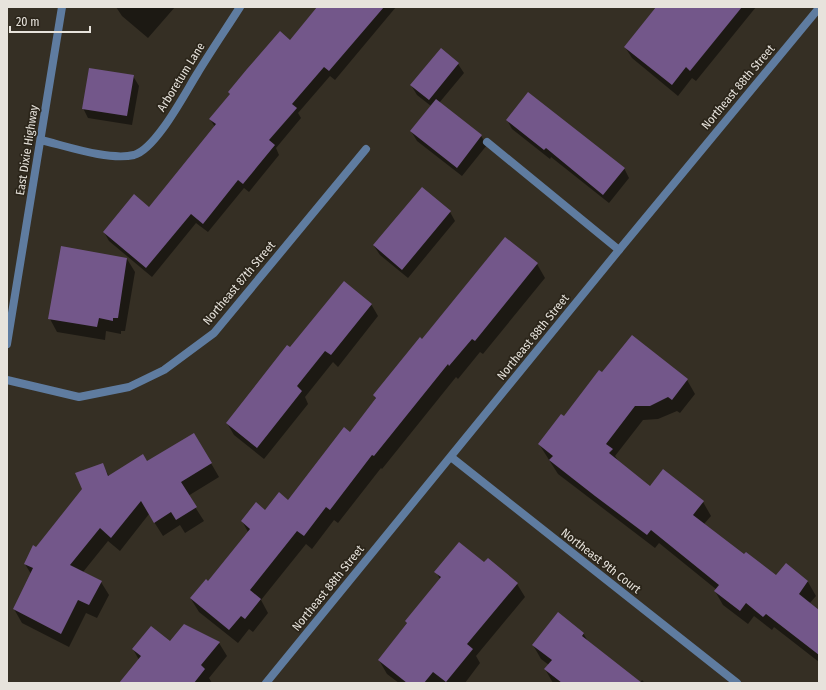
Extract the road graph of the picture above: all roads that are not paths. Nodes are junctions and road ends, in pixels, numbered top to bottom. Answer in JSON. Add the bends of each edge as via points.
{"nodes":[{"id":1,"x":62,"y":7,"type":"edge"},
{"id":2,"x":240,"y":7,"type":"edge"},
{"id":3,"x":819,"y":8,"type":"edge"},
{"id":4,"x":41,"y":140,"type":"junction"},
{"id":5,"x":486,"y":142,"type":"dead end"},
{"id":6,"x":366,"y":149,"type":"dead end"},
{"id":7,"x":619,"y":250,"type":"junction"},
{"id":8,"x":7,"y":344,"type":"edge"},
{"id":9,"x":7,"y":380,"type":"edge"},
{"id":10,"x":451,"y":457,"type":"junction"},
{"id":11,"x":266,"y":683,"type":"edge"},
{"id":12,"x":738,"y":683,"type":"edge"}],
"edges":[{"from":1,"to":4,"type":"street","name":"East Dixie Highway"},
{"from":2,"to":4,"type":"street","name":"Arboretum Lane","via":[[196,74],[173,116],[149,144],[135,154],[102,155]]},
{"from":3,"to":7,"type":"street","name":"Northeast 88th Street"},
{"from":4,"to":8,"type":"street","name":"East Dixie Highway"},
{"from":5,"to":7,"type":"street"},
{"from":6,"to":9,"type":"street","name":"Northeast 87th Street","via":[[214,333],[164,370],[129,388],[79,396]]},
{"from":7,"to":10,"type":"street","name":"Northeast 88th Street"},
{"from":10,"to":11,"type":"street","name":"Northeast 88th Street"},
{"from":10,"to":12,"type":"street","name":"Northeast 9th Court"}]}
